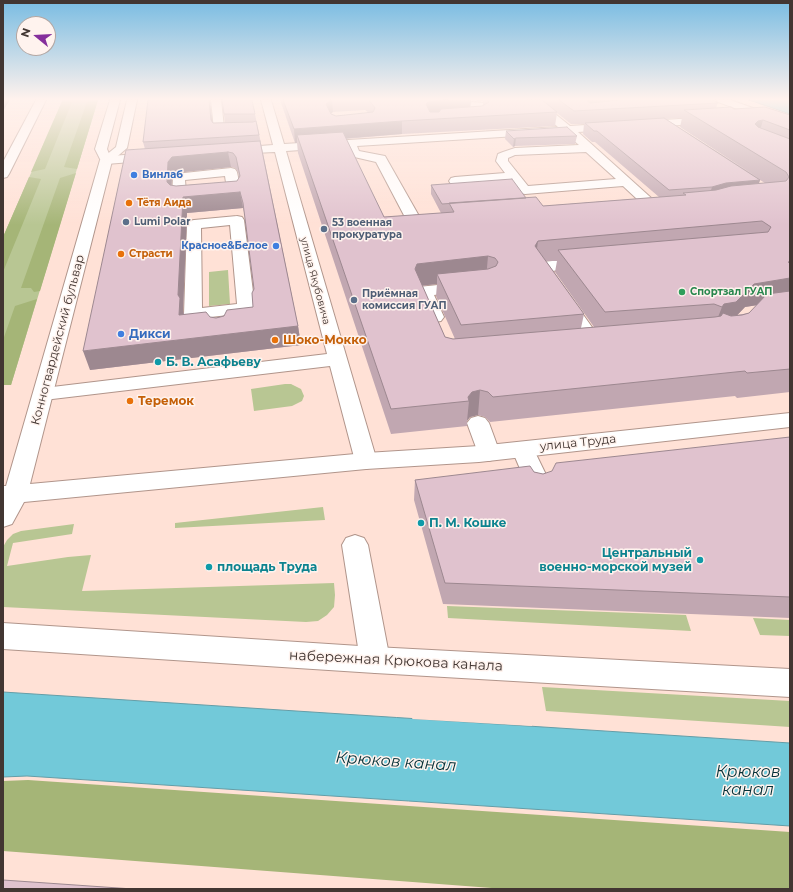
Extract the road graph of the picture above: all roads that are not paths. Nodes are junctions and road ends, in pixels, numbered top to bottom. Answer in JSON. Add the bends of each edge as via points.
{"nodes":[{"id":1,"x":19,"y":142,"type":"edge"},
{"id":2,"x":103,"y":142,"type":"edge"},
{"id":3,"x":122,"y":142,"type":"edge"},
{"id":4,"x":277,"y":142,"type":"edge"},
{"id":5,"x":375,"y":142,"type":"edge"},
{"id":6,"x":582,"y":142,"type":"edge"},
{"id":7,"x":350,"y":144,"type":"junction"},
{"id":8,"x":279,"y":148,"type":"junction"},
{"id":9,"x":589,"y":148,"type":"junction"},
{"id":10,"x":225,"y":152,"type":"edge"},
{"id":11,"x":163,"y":156,"type":"edge"},
{"id":12,"x":106,"y":160,"type":"junction"},
{"id":13,"x":4,"y":169,"type":"edge"},
{"id":14,"x":514,"y":176,"type":"junction"},
{"id":15,"x":455,"y":181,"type":"dead end"},
{"id":16,"x":627,"y":182,"type":"junction"},
{"id":17,"x":235,"y":197,"type":"junction"},
{"id":18,"x":679,"y":207,"type":"edge"},
{"id":19,"x":194,"y":209,"type":"junction"},
{"id":20,"x":453,"y":218,"type":"edge"},
{"id":21,"x":604,"y":262,"type":"edge"},
{"id":22,"x":486,"y":285,"type":"edge"},
{"id":23,"x":219,"y":311,"type":"junction"},
{"id":24,"x":220,"y":330,"type":"edge"},
{"id":25,"x":442,"y":334,"type":"edge"},
{"id":26,"x":624,"y":341,"type":"edge"},
{"id":27,"x":594,"y":343,"type":"junction"},
{"id":28,"x":574,"y":345,"type":"edge"},
{"id":29,"x":337,"y":359,"type":"junction"},
{"id":30,"x":44,"y":394,"type":"junction"},
{"id":31,"x":790,"y":420,"type":"edge"},
{"id":32,"x":478,"y":423,"type":"edge"},
{"id":33,"x":523,"y":450,"type":"junction"},
{"id":34,"x":489,"y":453,"type":"junction"},
{"id":35,"x":366,"y":461,"type":"junction"},
{"id":36,"x":539,"y":485,"type":"edge"},
{"id":37,"x":10,"y":495,"type":"edge"},
{"id":38,"x":3,"y":518,"type":"edge"},
{"id":39,"x":355,"y":545,"type":"dead end"},
{"id":40,"x":3,"y":636,"type":"edge"},
{"id":41,"x":375,"y":660,"type":"junction"},
{"id":42,"x":790,"y":683,"type":"edge"}],
"edges":[{"from":1,"to":13,"type":"street"},
{"from":2,"to":12,"type":"street","name":"Конногвардейский бульвар","via":[[101,149]]},
{"from":3,"to":12,"type":"street","via":[[121,148]]},
{"from":4,"to":8,"type":"street","name":"улица Якубовича"},
{"from":5,"to":7,"type":"street"},
{"from":6,"to":9,"type":"street"},
{"from":7,"to":8,"type":"street"},
{"from":7,"to":20,"type":"street","via":[[354,154],[381,160],[414,221]]},
{"from":8,"to":10,"type":"street"},
{"from":8,"to":29,"type":"street","name":"улица Якубовича","via":[[281,178]]},
{"from":9,"to":14,"type":"street","via":[[507,154],[502,157],[502,162]]},
{"from":9,"to":16,"type":"street"},
{"from":11,"to":12,"type":"street"},
{"from":12,"to":30,"type":"street","name":"Конногвардейский бульвар"},
{"from":14,"to":15,"type":"street"},
{"from":14,"to":16,"type":"street","via":[[525,190]]},
{"from":16,"to":18,"type":"street","via":[[656,209]]},
{"from":17,"to":19,"type":"street"},
{"from":17,"to":19,"type":"street"},
{"from":17,"to":19,"type":"street","via":[[231,172],[179,177],[179,197]]},
{"from":17,"to":23,"type":"street","via":[[246,308]]},
{"from":19,"to":23,"type":"street","via":[[193,314]]},
{"from":21,"to":27,"type":"street","via":[[541,267]]},
{"from":22,"to":25,"type":"street","via":[[424,291]]},
{"from":23,"to":24,"type":"street"},
{"from":26,"to":27,"type":"street"},
{"from":27,"to":28,"type":"street"},
{"from":29,"to":30,"type":"street","via":[[222,364]]},
{"from":29,"to":35,"type":"street","name":"улица Якубовича"},
{"from":30,"to":37,"type":"street","name":"Конногвардейский бульвар"},
{"from":31,"to":33,"type":"street","name":"улица Труда"},
{"from":32,"to":34,"type":"street"},
{"from":33,"to":34,"type":"street","name":"улица Труда"},
{"from":33,"to":36,"type":"street"},
{"from":34,"to":35,"type":"street","name":"улица Труда"},
{"from":35,"to":37,"type":"street"},
{"from":37,"to":38,"type":"street","name":"Конногвардейский бульвар"},
{"from":39,"to":41,"type":"street"},
{"from":40,"to":41,"type":"street","name":"набережная Крюкова канала"},
{"from":41,"to":42,"type":"street","name":"набережная Крюкова канала"}]}
